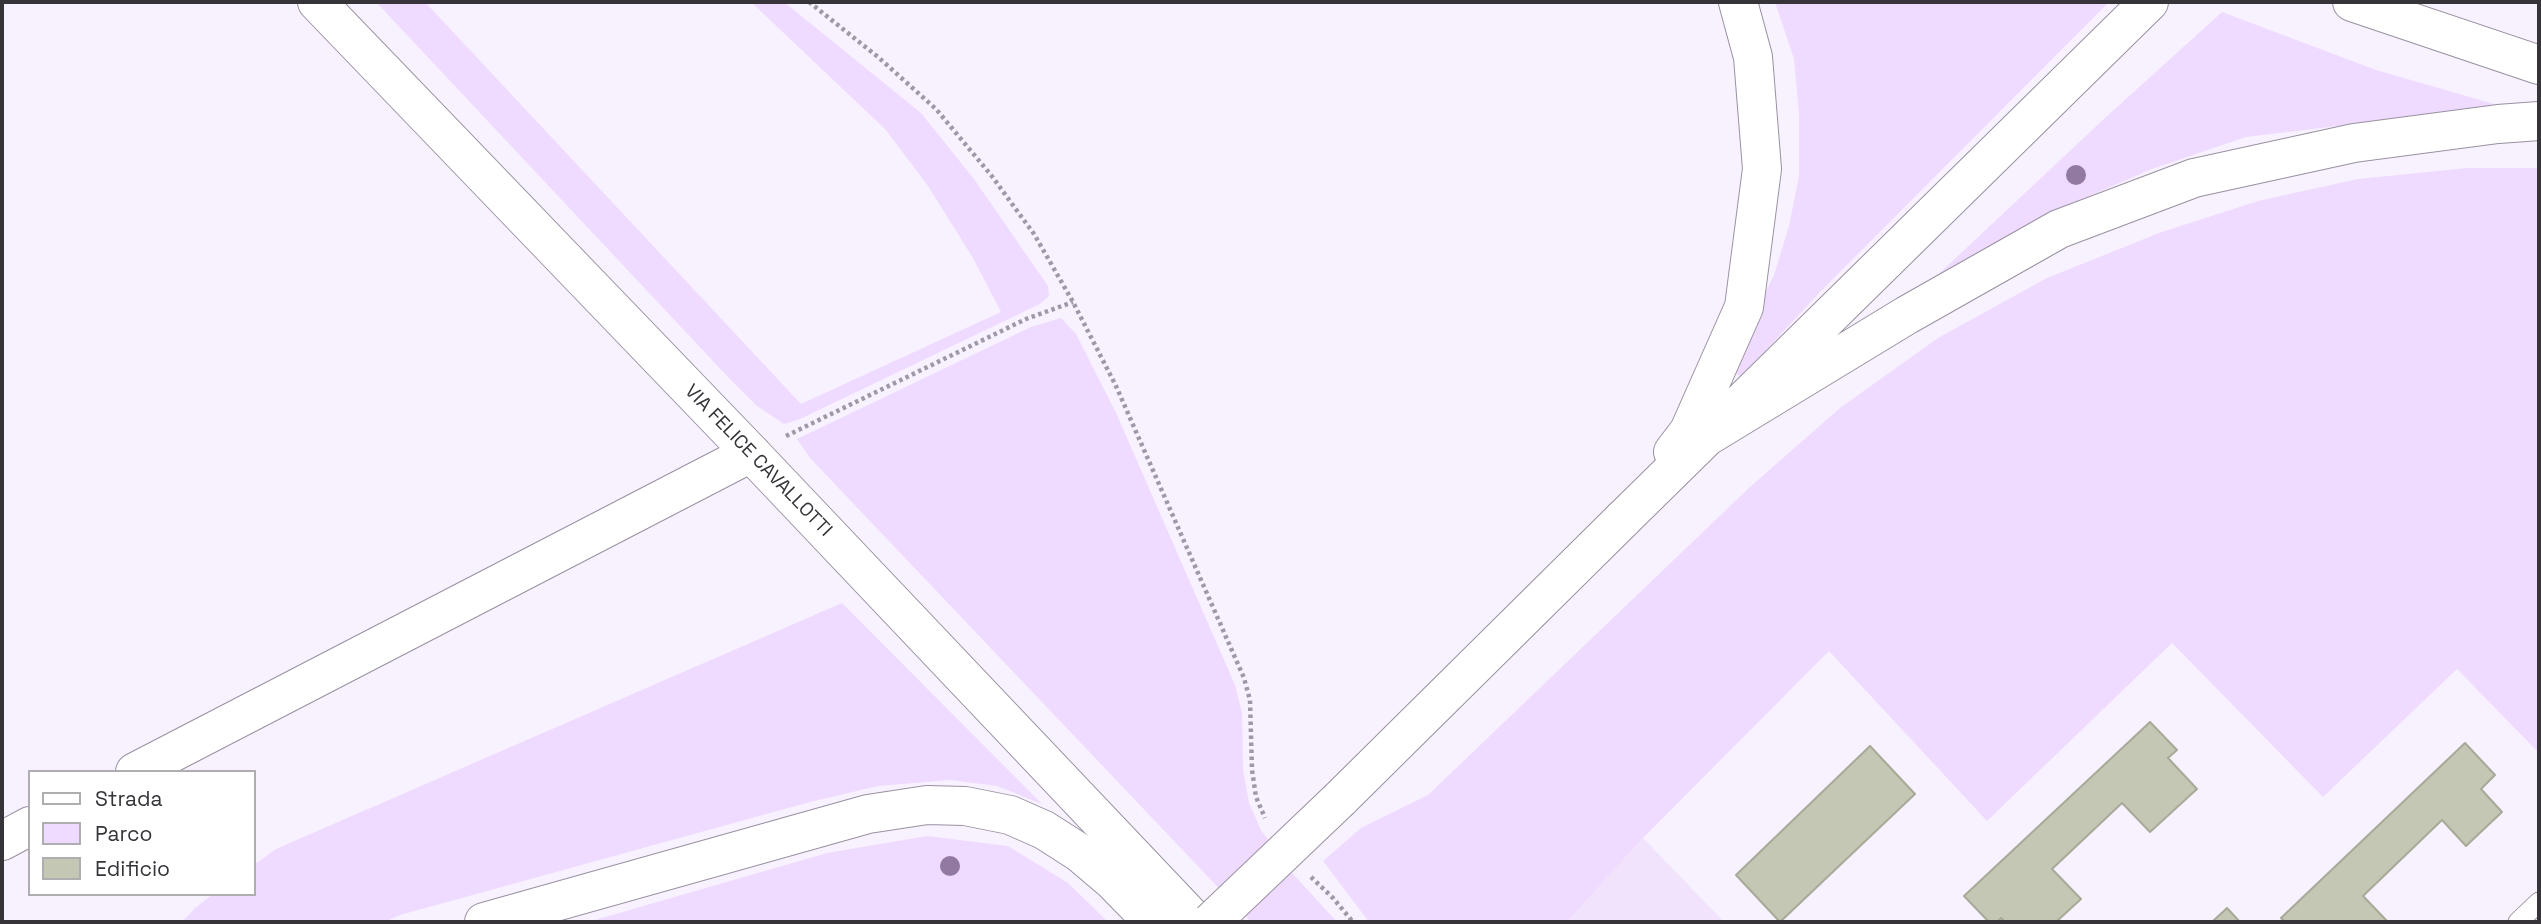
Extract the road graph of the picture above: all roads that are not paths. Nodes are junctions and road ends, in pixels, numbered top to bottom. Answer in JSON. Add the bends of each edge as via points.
{"nodes":[{"id":1,"x":317,"y":2,"type":"edge"},
{"id":2,"x":1738,"y":2,"type":"edge"},
{"id":3,"x":2149,"y":2,"type":"edge"},
{"id":4,"x":2351,"y":2,"type":"edge"},
{"id":5,"x":2539,"y":65,"type":"edge"},
{"id":6,"x":2539,"y":121,"type":"edge"},
{"id":7,"x":1708,"y":436,"type":"junction"},
{"id":8,"x":751,"y":453,"type":"junction"},
{"id":9,"x":1623,"y":519,"type":"junction"},
{"id":10,"x":139,"y":770,"type":"edge"},
{"id":11,"x":28,"y":827,"type":"edge"},
{"id":12,"x":2,"y":841,"type":"edge"},
{"id":13,"x":2539,"y":902,"type":"edge"},
{"id":14,"x":484,"y":922,"type":"edge"},
{"id":15,"x":1153,"y":922,"type":"edge"},
{"id":16,"x":1196,"y":922,"type":"edge"},
{"id":17,"x":1211,"y":922,"type":"edge"},
{"id":18,"x":2518,"y":922,"type":"edge"}],
"edges":[{"from":1,"to":8,"type":"main road","name":"VIA FELICE CAVALLOTTI"},
{"from":2,"to":9,"type":"main road","via":[[1753,57],[1762,169],[1744,307],[1689,431]]},
{"from":3,"to":7,"type":"main road"},
{"from":4,"to":5,"type":"main road"},
{"from":6,"to":7,"type":"main road","via":[[2354,143],[2194,178],[2059,229]]},
{"from":7,"to":9,"type":"main road"},
{"from":8,"to":10,"type":"main road"},
{"from":8,"to":16,"type":"main road","name":"VIA FELICE CAVALLOTTI"},
{"from":9,"to":17,"type":"main road","bridge":true},
{"from":11,"to":12,"type":"main road"},
{"from":13,"to":18,"type":"lane"},
{"from":14,"to":15,"type":"main road","via":[[868,814],[927,805],[999,813],[1044,830],[1105,874]]}]}
